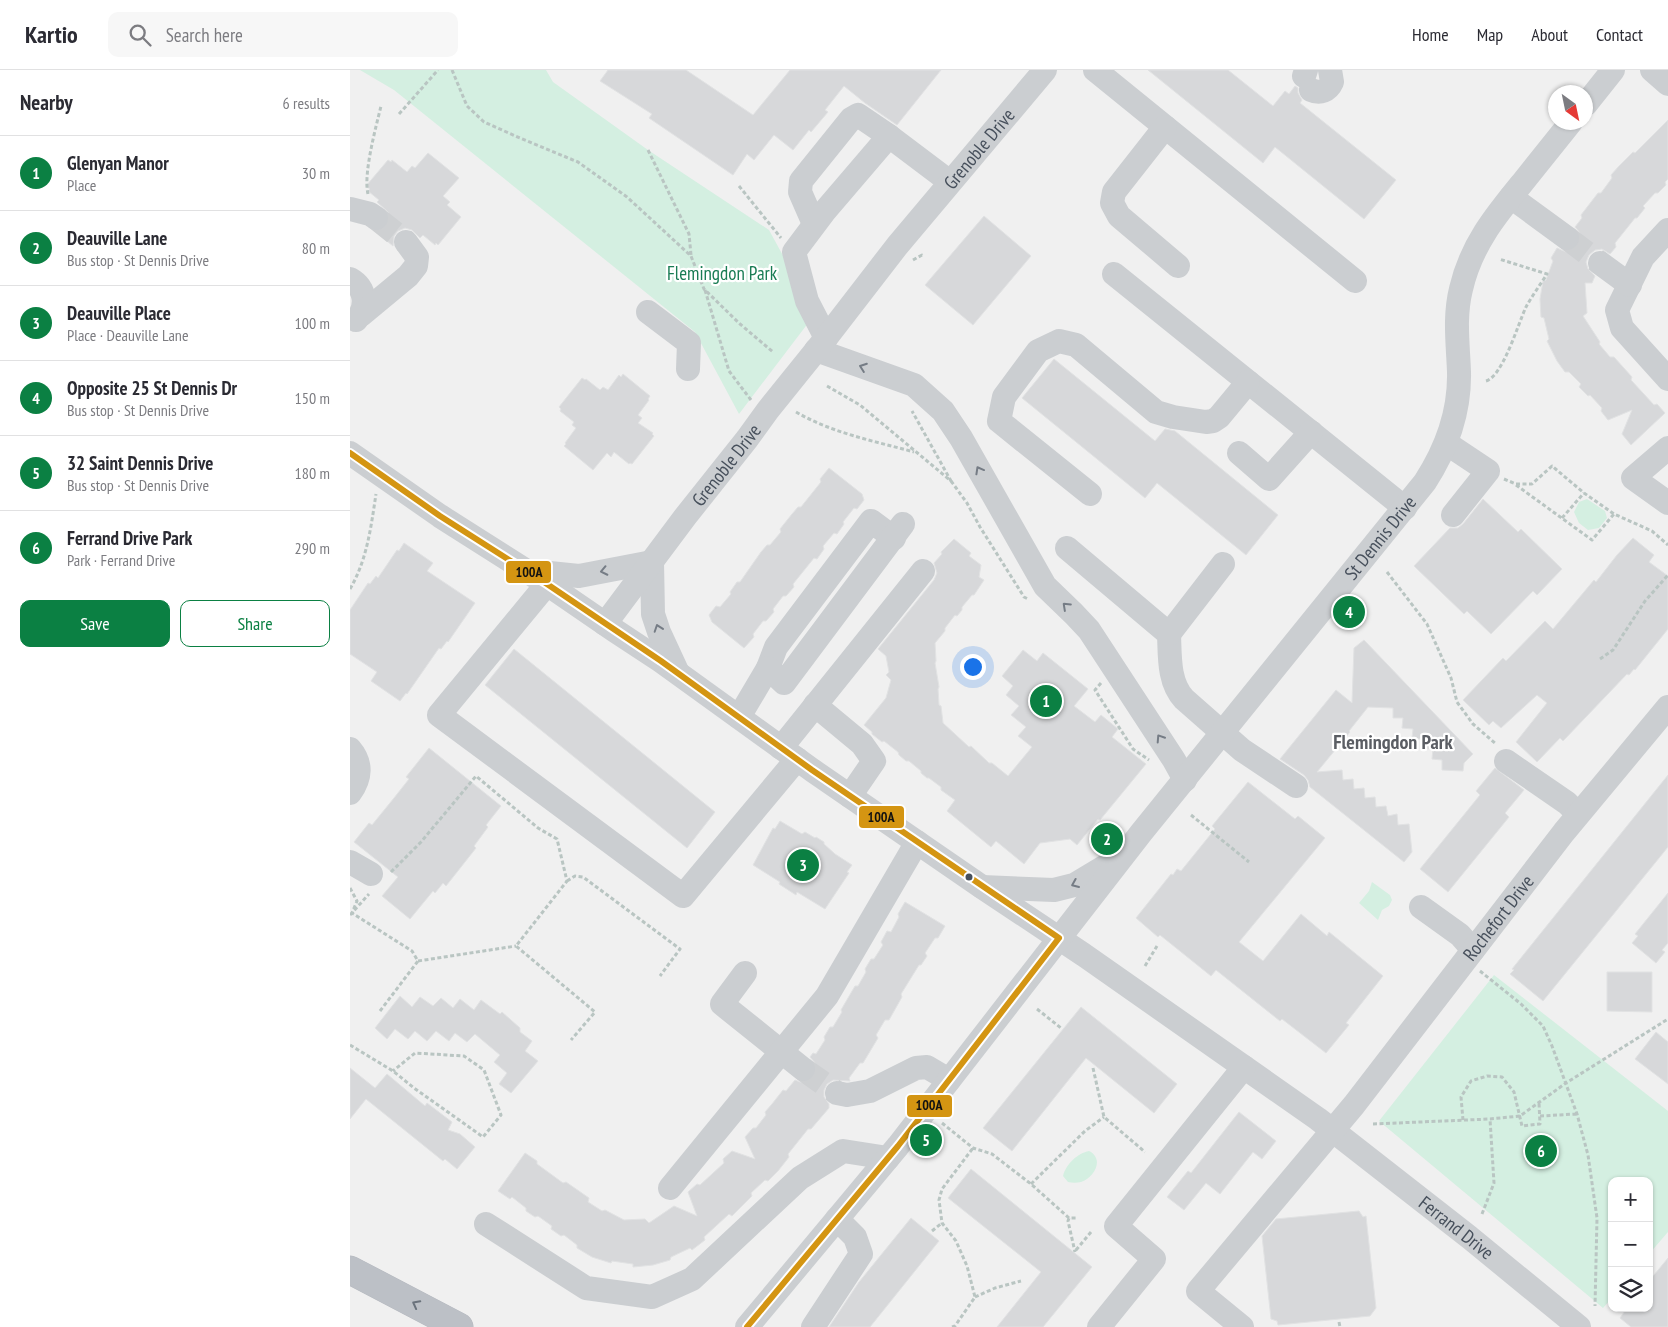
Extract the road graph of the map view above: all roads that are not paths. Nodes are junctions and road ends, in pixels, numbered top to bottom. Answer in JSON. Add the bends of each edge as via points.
{"nodes":[{"id":1,"x":1045,"y":70,"type":"edge"},
{"id":2,"x":1095,"y":70,"type":"edge"},
{"id":3,"x":1330,"y":70,"type":"edge"},
{"id":4,"x":1614,"y":70,"type":"edge"},
{"id":5,"x":1652,"y":70,"type":"edge"},
{"id":6,"x":1306,"y":75,"type":"edge"},
{"id":7,"x":1668,"y":84,"type":"edge"},
{"id":8,"x":1593,"y":96,"type":"edge"},
{"id":9,"x":1165,"y":127,"type":"junction"},
{"id":10,"x":1565,"y":130,"type":"edge"},
{"id":11,"x":889,"y":136,"type":"junction"},
{"id":12,"x":950,"y":182,"type":"junction"},
{"id":13,"x":1511,"y":196,"type":"junction"},
{"id":14,"x":814,"y":224,"type":"junction"},
{"id":15,"x":1668,"y":230,"type":"edge"},
{"id":16,"x":1567,"y":238,"type":"tunnel mouth"},
{"id":17,"x":406,"y":242,"type":"tunnel mouth"},
{"id":18,"x":1600,"y":263,"type":"tunnel mouth"},
{"id":19,"x":1178,"y":266,"type":"dead end"},
{"id":20,"x":1114,"y":274,"type":"dead end"},
{"id":21,"x":350,"y":279,"type":"edge"},
{"id":22,"x":1355,"y":281,"type":"dead end"},
{"id":23,"x":1630,"y":285,"type":"junction"},
{"id":24,"x":648,"y":312,"type":"dead end"},
{"id":25,"x":355,"y":321,"type":"edge"},
{"id":26,"x":821,"y":344,"type":"junction"},
{"id":27,"x":688,"y":369,"type":"dead end"},
{"id":28,"x":1668,"y":379,"type":"edge"},
{"id":29,"x":1248,"y":382,"type":"junction"},
{"id":30,"x":1311,"y":432,"type":"junction"},
{"id":31,"x":1446,"y":443,"type":"junction"},
{"id":32,"x":1668,"y":448,"type":"edge"},
{"id":33,"x":350,"y":453,"type":"edge"},
{"id":34,"x":1239,"y":453,"type":"dead end"},
{"id":35,"x":1090,"y":494,"type":"dead end"},
{"id":36,"x":1668,"y":503,"type":"edge"},
{"id":37,"x":1405,"y":508,"type":"junction"},
{"id":38,"x":1453,"y":515,"type":"dead end"},
{"id":39,"x":899,"y":531,"type":"dead end"},
{"id":40,"x":1067,"y":548,"type":"dead end"},
{"id":41,"x":652,"y":562,"type":"junction"},
{"id":42,"x":1223,"y":564,"type":"dead end"},
{"id":43,"x":526,"y":570,"type":"junction"},
{"id":44,"x":923,"y":571,"type":"dead end"},
{"id":45,"x":547,"y":584,"type":"junction"},
{"id":46,"x":604,"y":624,"type":"junction"},
{"id":47,"x":1170,"y":634,"type":"junction"},
{"id":48,"x":678,"y":673,"type":"junction"},
{"id":49,"x":815,"y":705,"type":"junction"},
{"id":50,"x":1668,"y":707,"type":"edge"},
{"id":51,"x":739,"y":717,"type":"junction"},
{"id":52,"x":1223,"y":732,"type":"junction"},
{"id":53,"x":350,"y":749,"type":"edge"},
{"id":54,"x":789,"y":753,"type":"junction"},
{"id":55,"x":1502,"y":754,"type":"road end"},
{"id":56,"x":1185,"y":780,"type":"junction"},
{"id":57,"x":1296,"y":786,"type":"dead end"},
{"id":58,"x":350,"y":792,"type":"edge"},
{"id":59,"x":850,"y":796,"type":"junction"},
{"id":60,"x":1578,"y":814,"type":"junction"},
{"id":61,"x":1141,"y":833,"type":"junction"},
{"id":62,"x":917,"y":842,"type":"junction"},
{"id":63,"x":350,"y":862,"type":"edge"},
{"id":64,"x":377,"y":880,"type":"road end"},
{"id":65,"x":982,"y":887,"type":"junction"},
{"id":66,"x":1421,"y":907,"type":"dead end"},
{"id":67,"x":1060,"y":938,"type":"junction"},
{"id":68,"x":1469,"y":955,"type":"junction"},
{"id":69,"x":745,"y":973,"type":"dead end"},
{"id":70,"x":781,"y":1052,"type":"junction"},
{"id":71,"x":1244,"y":1067,"type":"junction"},
{"id":72,"x":803,"y":1069,"type":"tunnel mouth"},
{"id":73,"x":949,"y":1080,"type":"junction"},
{"id":74,"x":837,"y":1093,"type":"tunnel mouth"},
{"id":75,"x":1332,"y":1130,"type":"junction"},
{"id":76,"x":888,"y":1158,"type":"junction"},
{"id":77,"x":670,"y":1188,"type":"dead end"},
{"id":78,"x":837,"y":1219,"type":"junction"},
{"id":79,"x":486,"y":1224,"type":"dead end"},
{"id":80,"x":350,"y":1270,"type":"edge"},
{"id":81,"x":460,"y":1327,"type":"edge"},
{"id":82,"x":747,"y":1327,"type":"edge"},
{"id":83,"x":813,"y":1327,"type":"edge"},
{"id":84,"x":1099,"y":1327,"type":"edge"},
{"id":85,"x":1242,"y":1327,"type":"edge"},
{"id":86,"x":1579,"y":1327,"type":"edge"}],
"edges":[{"from":1,"to":12,"type":"street","name":"Grenoble Drive"},
{"from":2,"to":9,"type":"street"},
{"from":3,"to":6,"type":"street","via":[[1330,86],[1319,92]]},
{"from":4,"to":8,"type":"street"},
{"from":5,"to":7,"type":"street"},
{"from":9,"to":19,"type":"street","via":[[1114,192],[1112,203],[1119,216]]},
{"from":9,"to":22,"type":"street"},
{"from":10,"to":13,"type":"street","name":"St Dennis Drive"},
{"from":11,"to":12,"type":"street"},
{"from":11,"to":14,"type":"street"},
{"from":11,"to":14,"type":"street","via":[[858,115],[851,119],[801,181],[800,192]]},
{"from":12,"to":26,"type":"street","name":"Grenoble Drive"},
{"from":13,"to":16,"type":"street"},
{"from":13,"to":31,"type":"street","name":"St Dennis Drive","via":[[1476,247],[1461,289],[1457,314],[1457,407]]},
{"from":14,"to":26,"type":"street","via":[[794,252]]},
{"from":15,"to":23,"type":"street","via":[[1643,257]]},
{"from":17,"to":25,"type":"street","via":[[417,257],[416,266]]},
{"from":18,"to":23,"type":"street"},
{"from":20,"to":29,"type":"street"},
{"from":21,"to":25,"type":"street","via":[[364,295],[364,304]]},
{"from":23,"to":28,"type":"street","via":[[1617,310],[1622,328]]},
{"from":24,"to":27,"type":"street","via":[[689,343]]},
{"from":26,"to":41,"type":"street","name":"Grenoble Drive"},
{"from":56,"to":26,"type":"street","one_way":true,"via":[[1089,630],[1045,586],[943,410],[914,385]]},
{"from":29,"to":30,"type":"street"},
{"from":29,"to":35,"type":"street","via":[[1219,417],[1213,421],[1192,420],[1156,412],[1076,345],[1059,341],[1038,351],[1004,397],[998,421]]},
{"from":30,"to":34,"type":"street","via":[[1269,479]]},
{"from":30,"to":37,"type":"street"},
{"from":31,"to":37,"type":"street","name":"St Dennis Drive","via":[[1434,468]]},
{"from":31,"to":38,"type":"street","via":[[1488,471]]},
{"from":32,"to":36,"type":"street","via":[[1633,478]]},
{"from":33,"to":43,"type":"street","via":[[440,516]]},
{"from":37,"to":52,"type":"street","name":"St Dennis Drive"},
{"from":39,"to":51,"type":"street","via":[[784,683],[768,668]]},
{"from":40,"to":47,"type":"street"},
{"from":41,"to":43,"type":"street","one_way":true,"via":[[579,576]]},
{"from":41,"to":46,"type":"street","name":"Grenoble Drive"},
{"from":48,"to":41,"type":"street","one_way":true,"via":[[653,614]]},
{"from":42,"to":47,"type":"street"},
{"from":43,"to":45,"type":"street"},
{"from":44,"to":49,"type":"street"},
{"from":45,"to":46,"type":"street"},
{"from":45,"to":54,"type":"street","via":[[439,716],[683,896]]},
{"from":46,"to":48,"type":"street","name":"Ferrand Drive"},
{"from":47,"to":52,"type":"street","via":[[1170,667],[1179,694]]},
{"from":48,"to":51,"type":"street","name":"Ferrand Drive"},
{"from":49,"to":54,"type":"street"},
{"from":49,"to":59,"type":"street","via":[[862,744],[874,760]]},
{"from":50,"to":60,"type":"street","name":"Rochefort Drive"},
{"from":51,"to":54,"type":"street","name":"Ferrand Drive"},
{"from":52,"to":56,"type":"street","name":"St Dennis Drive"},
{"from":52,"to":57,"type":"street","via":[[1242,750]]},
{"from":53,"to":58,"type":"street","via":[[360,772]]},
{"from":54,"to":59,"type":"street","name":"Ferrand Drive"},
{"from":55,"to":60,"type":"street"},
{"from":56,"to":61,"type":"street","name":"St Dennis Drive"},
{"from":59,"to":62,"type":"street","name":"Ferrand Drive"},
{"from":60,"to":68,"type":"street","name":"Rochefort Drive"},
{"from":61,"to":65,"type":"street","one_way":true,"via":[[1110,864],[1074,886],[1046,891]]},
{"from":61,"to":67,"type":"street","name":"St Dennis Drive"},
{"from":62,"to":65,"type":"street","name":"Ferrand Drive"},
{"from":62,"to":70,"type":"street","via":[[827,996]]},
{"from":63,"to":64,"type":"street"},
{"from":65,"to":67,"type":"street","name":"Ferrand Drive"},
{"from":66,"to":68,"type":"street","via":[[1460,935]]},
{"from":67,"to":71,"type":"street","name":"Ferrand Drive"},
{"from":67,"to":73,"type":"street","name":"St Dennis Drive"},
{"from":68,"to":75,"type":"street","name":"Rochefort Drive"},
{"from":69,"to":70,"type":"street","via":[[722,1004]]},
{"from":70,"to":72,"type":"street"},
{"from":70,"to":77,"type":"street"},
{"from":71,"to":75,"type":"street","name":"Ferrand Drive"},
{"from":71,"to":84,"type":"street","via":[[1116,1226],[1154,1260]]},
{"from":73,"to":74,"type":"street","via":[[927,1067],[916,1068],[870,1091],[852,1095]]},
{"from":73,"to":76,"type":"street","name":"St Dennis Drive"},
{"from":75,"to":85,"type":"street","name":"Rochefort Drive","via":[[1198,1291]]},
{"from":75,"to":86,"type":"street","name":"Ferrand Drive"},
{"from":76,"to":78,"type":"street","name":"St Dennis Drive"},
{"from":76,"to":79,"type":"street","via":[[843,1151],[800,1178],[692,1279],[652,1297],[586,1288]]},
{"from":78,"to":82,"type":"street","name":"St Dennis Drive"},
{"from":78,"to":83,"type":"street","via":[[855,1237],[861,1254]]},
{"from":81,"to":80,"type":"highway","one_way":true}]}
